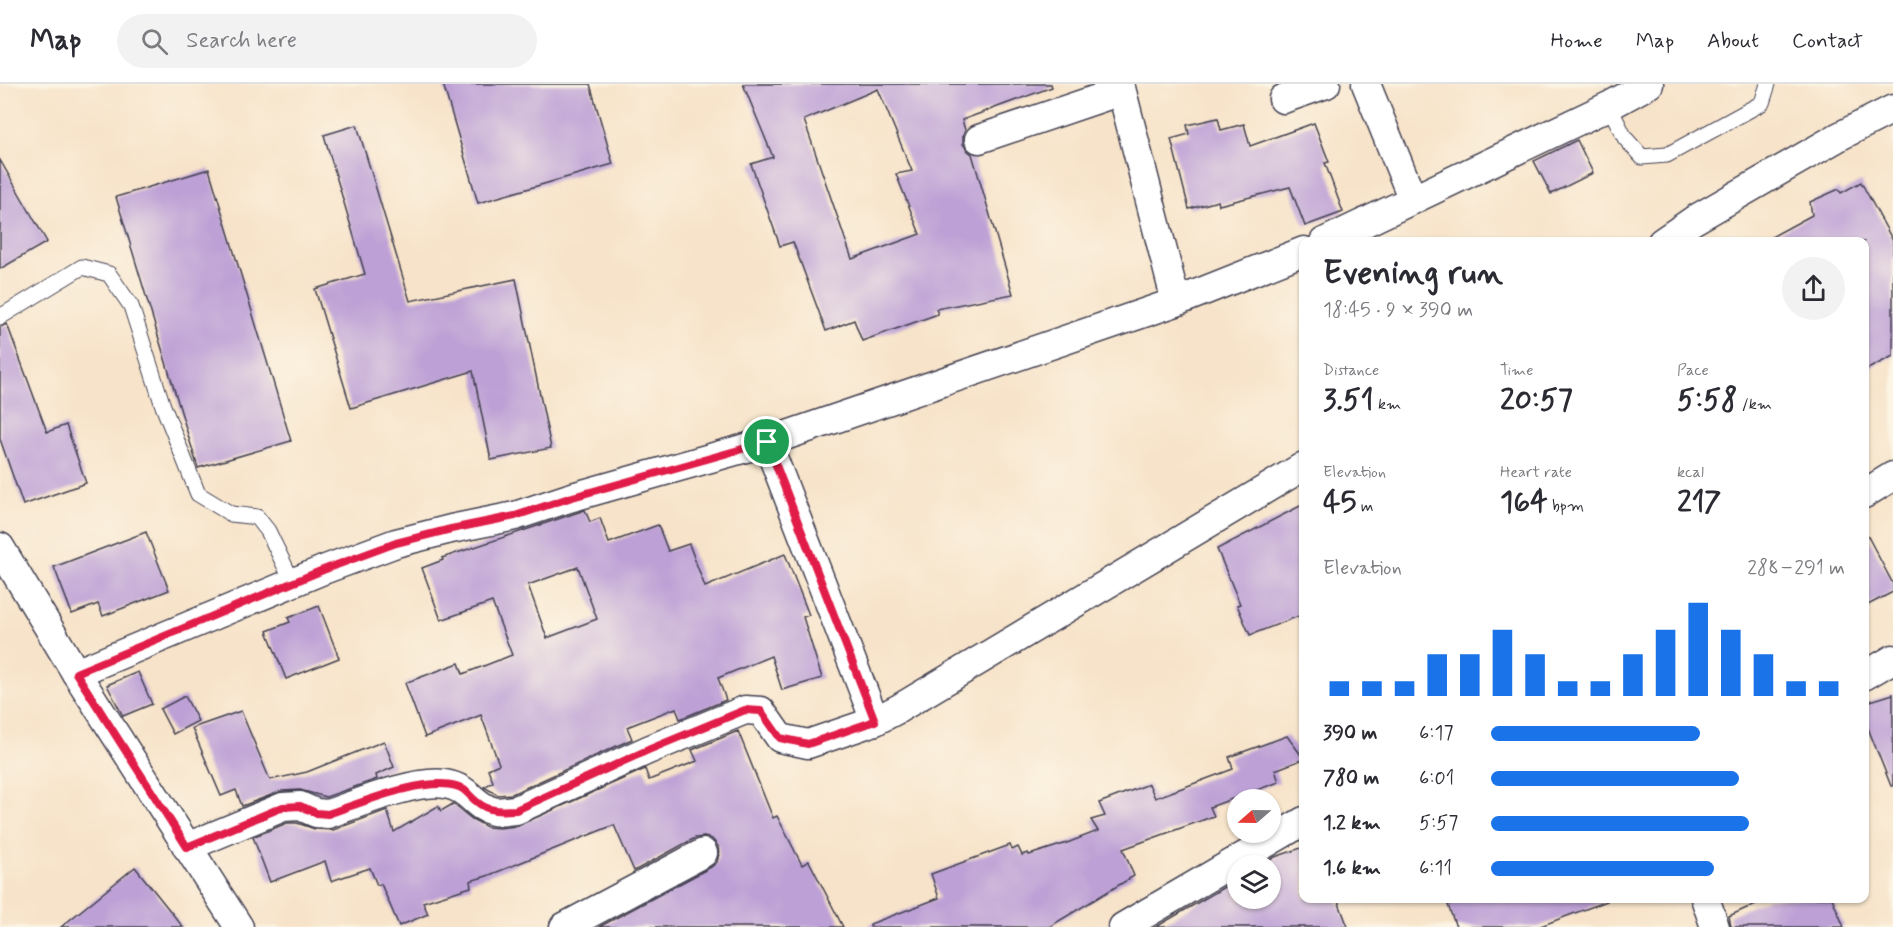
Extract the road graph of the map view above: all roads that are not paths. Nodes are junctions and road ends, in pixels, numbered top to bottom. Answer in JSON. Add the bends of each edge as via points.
{"nodes":[{"id":1,"x":1326,"y":84,"type":"edge"},
{"id":2,"x":1365,"y":84,"type":"edge"},
{"id":3,"x":1649,"y":84,"type":"edge"},
{"id":4,"x":1768,"y":84,"type":"edge"},
{"id":5,"x":1122,"y":92,"type":"edge"},
{"id":6,"x":1283,"y":99,"type":"dead end"},
{"id":7,"x":1609,"y":106,"type":"junction"},
{"id":8,"x":1893,"y":109,"type":"edge"},
{"id":9,"x":979,"y":139,"type":"dead end"},
{"id":10,"x":1413,"y":200,"type":"junction"},
{"id":11,"x":1335,"y":237,"type":"edge"},
{"id":12,"x":1669,"y":237,"type":"edge"},
{"id":13,"x":1299,"y":253,"type":"edge"},
{"id":14,"x":1176,"y":302,"type":"junction"},
{"id":15,"x":0,"y":317,"type":"edge"},
{"id":16,"x":767,"y":442,"type":"junction"},
{"id":17,"x":1299,"y":469,"type":"edge"},
{"id":18,"x":1893,"y":476,"type":"edge"},
{"id":19,"x":1869,"y":491,"type":"edge"},
{"id":20,"x":0,"y":547,"type":"edge"},
{"id":21,"x":292,"y":583,"type":"junction"},
{"id":22,"x":1893,"y":659,"type":"edge"},
{"id":23,"x":76,"y":673,"type":"junction"},
{"id":24,"x":1869,"y":673,"type":"edge"},
{"id":25,"x":875,"y":721,"type":"junction"},
{"id":26,"x":1299,"y":824,"type":"edge"},
{"id":27,"x":187,"y":847,"type":"junction"},
{"id":28,"x":703,"y":853,"type":"dead end"},
{"id":29,"x":1707,"y":903,"type":"edge"},
{"id":30,"x":239,"y":927,"type":"edge"},
{"id":31,"x":564,"y":927,"type":"edge"},
{"id":32,"x":1122,"y":927,"type":"edge"},
{"id":33,"x":1715,"y":927,"type":"edge"}],
"edges":[{"from":1,"to":6,"type":"street"},
{"from":2,"to":10,"type":"street"},
{"from":3,"to":7,"type":"street"},
{"from":4,"to":7,"type":"lane","via":[[1762,103],[1667,155],[1642,157],[1625,138]]},
{"from":5,"to":9,"type":"street"},
{"from":5,"to":14,"type":"street"},
{"from":7,"to":10,"type":"street"},
{"from":8,"to":12,"type":"street"},
{"from":10,"to":11,"type":"street"},
{"from":13,"to":14,"type":"street"},
{"from":14,"to":16,"type":"street"},
{"from":15,"to":21,"type":"lane","via":[[82,267],[109,274],[130,306],[198,494],[231,514],[257,517],[268,531]]},
{"from":16,"to":21,"type":"street","via":[[515,516],[396,543]]},
{"from":16,"to":25,"type":"street"},
{"from":17,"to":25,"type":"street"},
{"from":18,"to":19,"type":"street"},
{"from":20,"to":23,"type":"street"},
{"from":21,"to":23,"type":"street"},
{"from":22,"to":24,"type":"street"},
{"from":23,"to":27,"type":"street"},
{"from":25,"to":27,"type":"street","via":[[808,744],[780,738],[761,711],[745,710],[516,810],[494,812],[459,787],[443,783],[412,787],[328,814],[300,806],[283,807]]},
{"from":26,"to":32,"type":"street"},
{"from":27,"to":30,"type":"street"},
{"from":28,"to":31,"type":"street"},
{"from":29,"to":33,"type":"street"}]}
